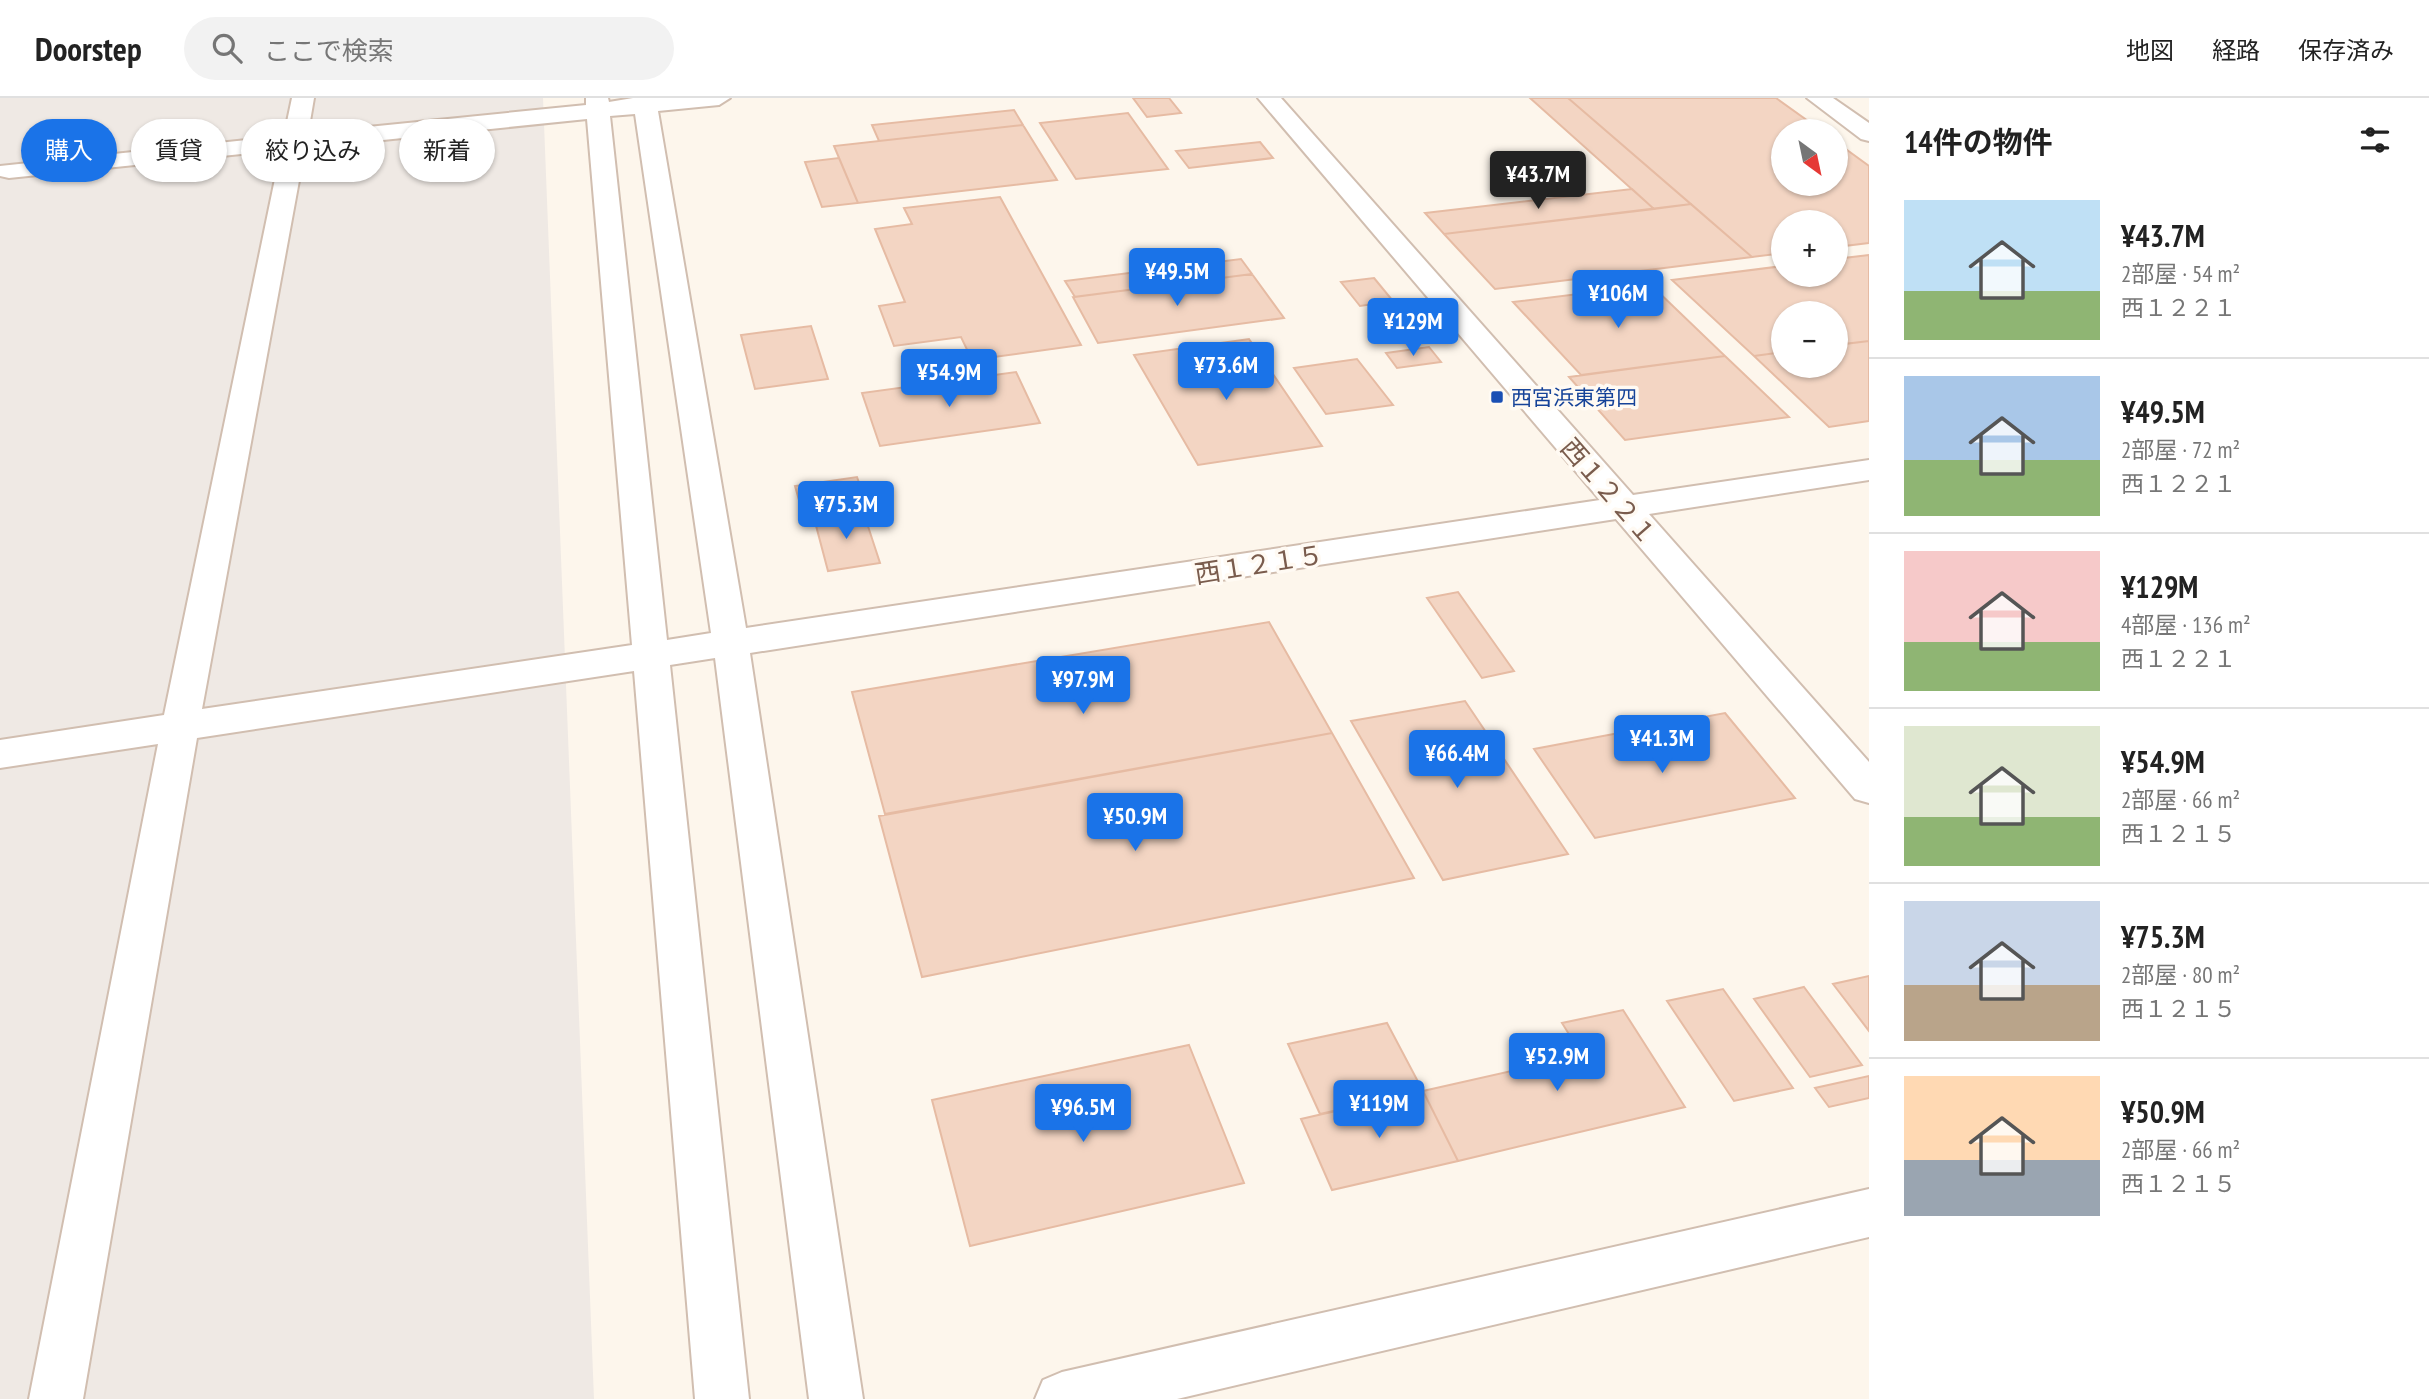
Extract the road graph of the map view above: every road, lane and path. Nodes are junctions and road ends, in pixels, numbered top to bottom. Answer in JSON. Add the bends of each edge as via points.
{"nodes":[{"id":1,"x":303,"y":98,"type":"edge"},
{"id":2,"x":719,"y":98,"type":"edge"},
{"id":3,"x":1269,"y":98,"type":"edge"},
{"id":4,"x":1818,"y":98,"type":"edge"},
{"id":5,"x":645,"y":101,"type":"edge"},
{"id":6,"x":598,"y":104,"type":"edge"},
{"id":7,"x":300,"y":119,"type":"edge"},
{"id":8,"x":385,"y":131,"type":"edge"},
{"id":9,"x":1869,"y":134,"type":"edge"},
{"id":10,"x":241,"y":148,"type":"edge"},
{"id":11,"x":9,"y":171,"type":"dead end"},
{"id":12,"x":288,"y":182,"type":"edge"},
{"id":13,"x":1869,"y":470,"type":"edge"},
{"id":14,"x":1623,"y":508,"type":"junction"},
{"id":15,"x":731,"y":645,"type":"junction"},
{"id":16,"x":650,"y":658,"type":"junction"},
{"id":17,"x":180,"y":728,"type":"junction"},
{"id":18,"x":0,"y":754,"type":"edge"},
{"id":19,"x":1869,"y":788,"type":"edge"},
{"id":20,"x":1869,"y":1213,"type":"edge"},
{"id":21,"x":55,"y":1399,"type":"edge"},
{"id":22,"x":722,"y":1399,"type":"edge"},
{"id":23,"x":836,"y":1399,"type":"edge"},
{"id":24,"x":1062,"y":1399,"type":"edge"}],
"edges":[{"from":1,"to":7,"type":"street"},
{"from":2,"to":5,"type":"street"},
{"from":3,"to":14,"type":"street","name":"西１２２１"},
{"from":4,"to":9,"type":"street"},
{"from":5,"to":6,"type":"street"},
{"from":5,"to":15,"type":"street"},
{"from":6,"to":8,"type":"street"},
{"from":6,"to":16,"type":"street"},
{"from":10,"to":11,"type":"street"},
{"from":12,"to":17,"type":"street"},
{"from":13,"to":14,"type":"street","name":"西１２１５"},
{"from":14,"to":15,"type":"street","name":"西１２１５"},
{"from":14,"to":19,"type":"street","name":"西１２２１"},
{"from":15,"to":16,"type":"street","name":"西１２１５"},
{"from":15,"to":23,"type":"street"},
{"from":16,"to":17,"type":"street","name":"西１２１５"},
{"from":16,"to":22,"type":"street"},
{"from":17,"to":18,"type":"street","name":"西１２１５"},
{"from":17,"to":21,"type":"street"},
{"from":20,"to":24,"type":"street"}]}
